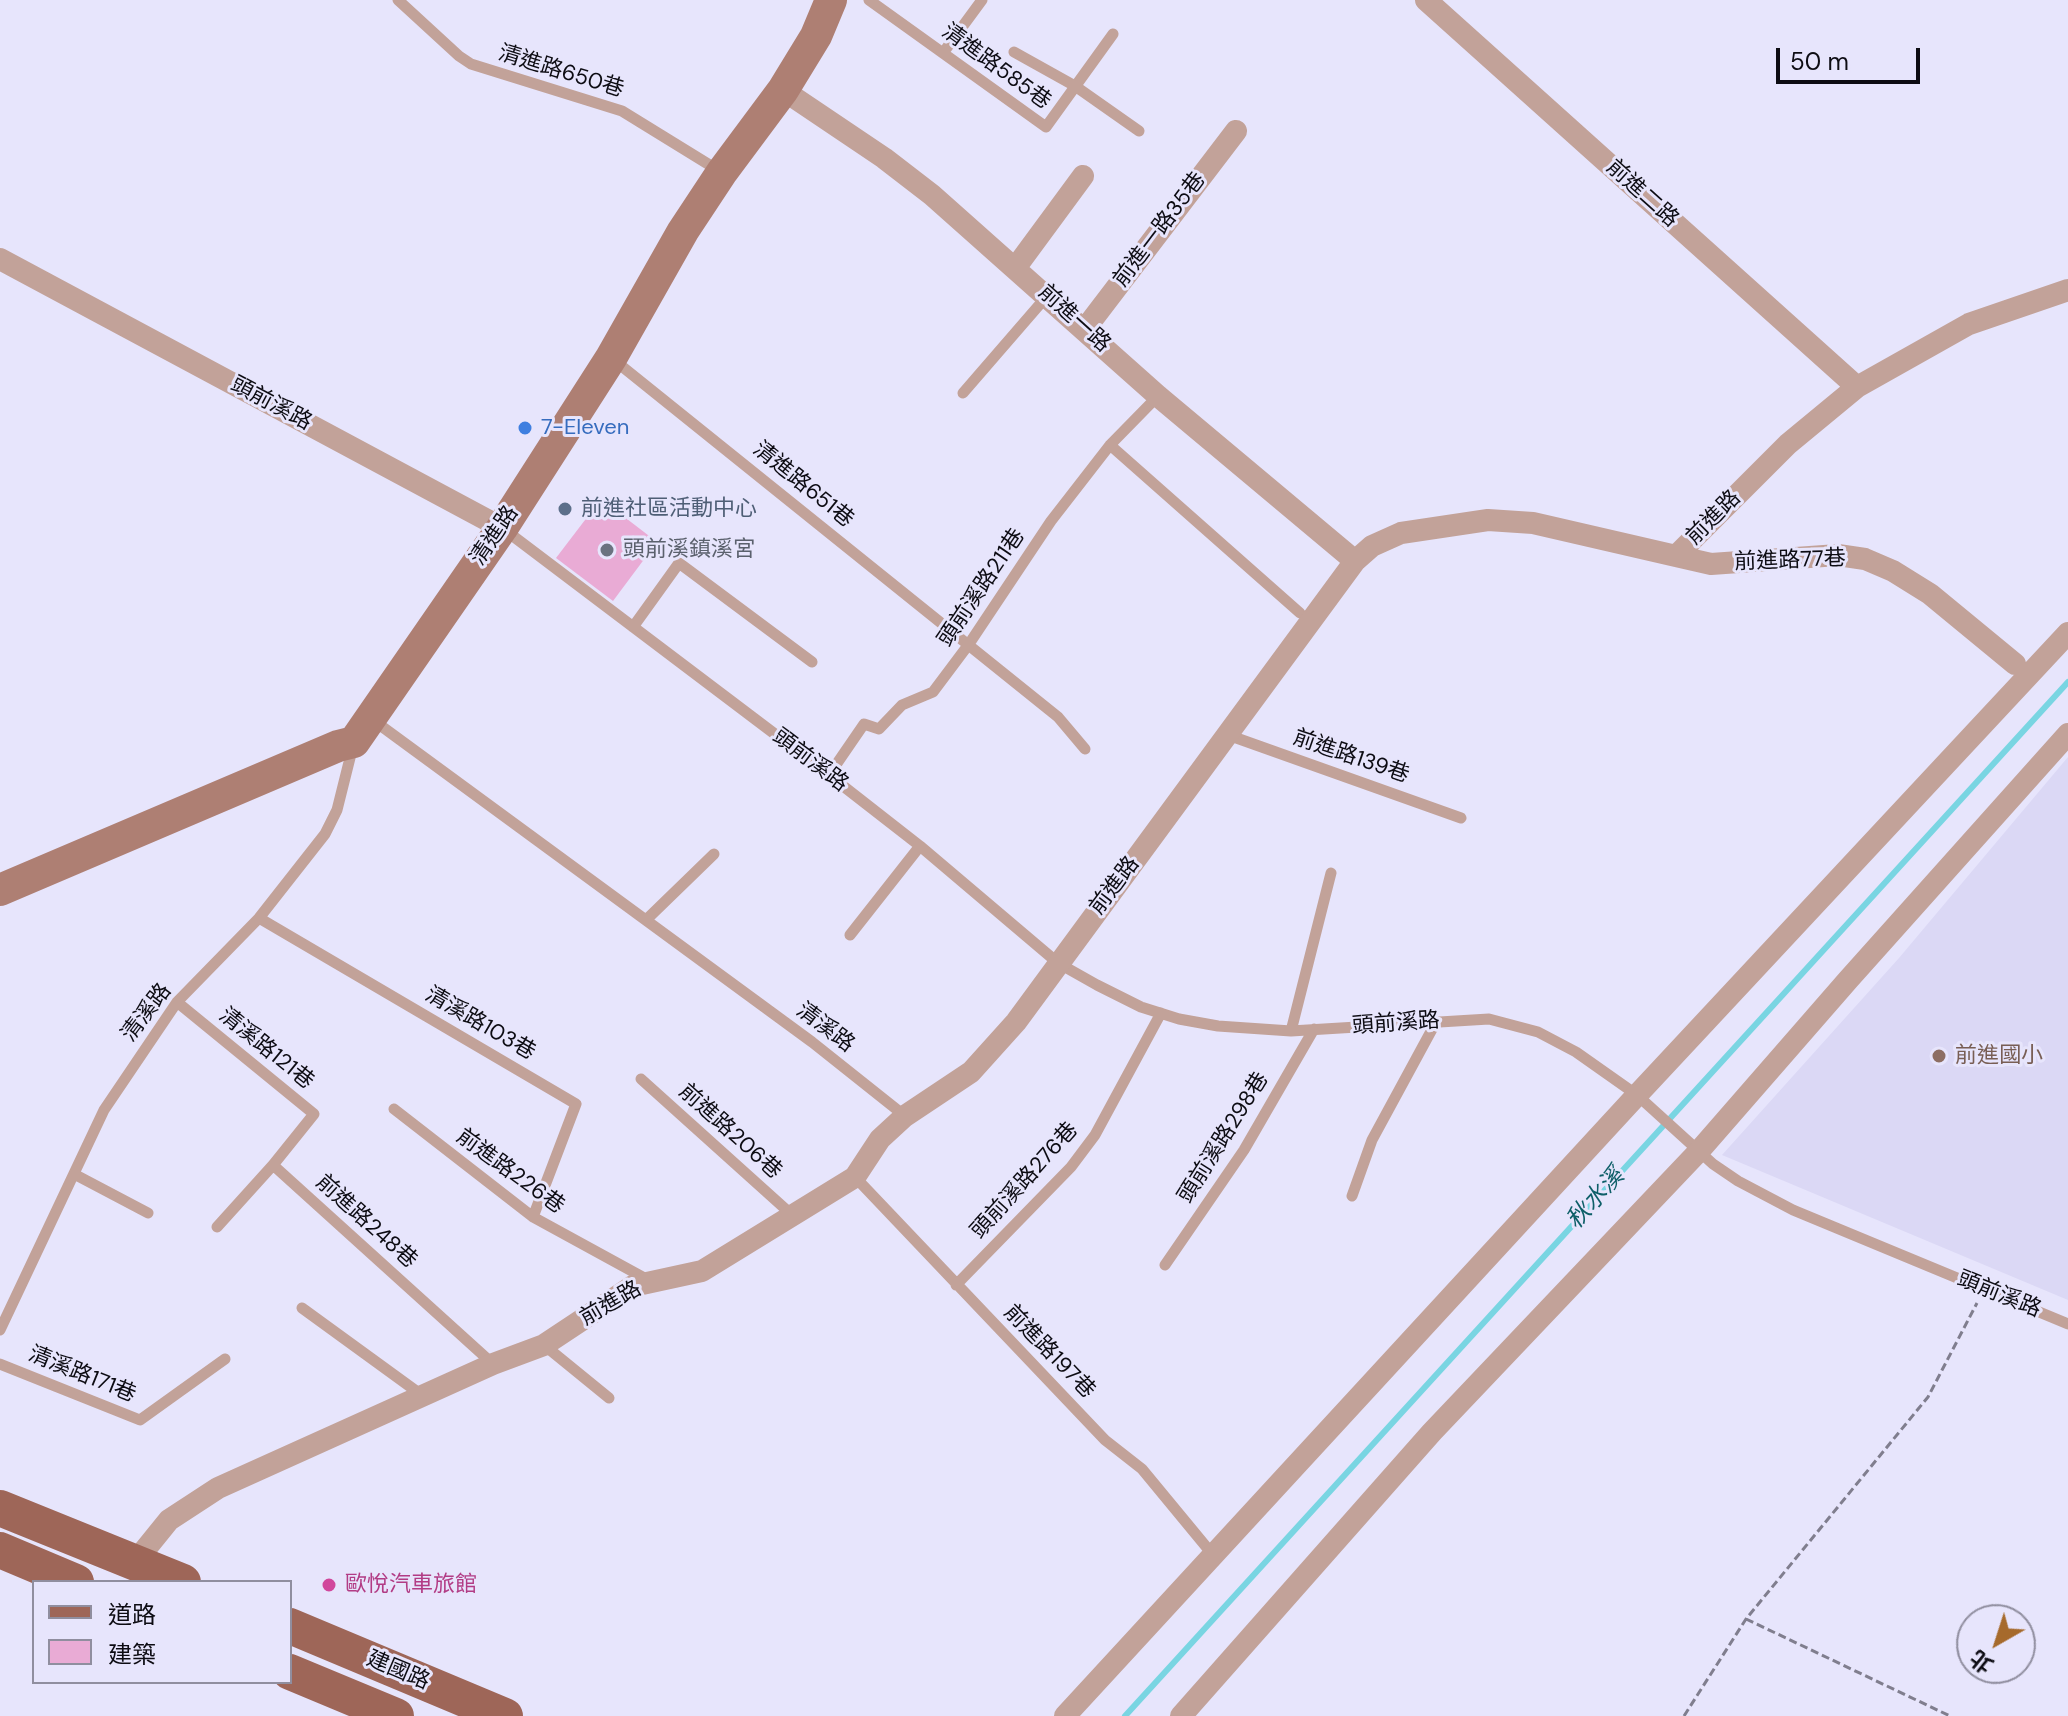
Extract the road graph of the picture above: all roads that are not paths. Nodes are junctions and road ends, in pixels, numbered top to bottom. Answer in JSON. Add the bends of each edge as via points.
{"nodes":[{"id":1,"x":398,"y":0,"type":"edge"},
{"id":2,"x":831,"y":0,"type":"edge"},
{"id":3,"x":869,"y":0,"type":"edge"},
{"id":4,"x":982,"y":0,"type":"edge"},
{"id":5,"x":1426,"y":0,"type":"edge"},
{"id":6,"x":1113,"y":34,"type":"dead end"},
{"id":7,"x":1014,"y":52,"type":"dead end"},
{"id":8,"x":943,"y":53,"type":"junction"},
{"id":9,"x":1075,"y":86,"type":"junction"},
{"id":10,"x":783,"y":90,"type":"junction"},
{"id":11,"x":1139,"y":131,"type":"dead end"},
{"id":12,"x":1236,"y":131,"type":"dead end"},
{"id":13,"x":722,"y":172,"type":"junction"},
{"id":14,"x":1083,"y":176,"type":"dead end"},
{"id":15,"x":0,"y":259,"type":"edge"},
{"id":16,"x":1016,"y":267,"type":"junction"},
{"id":17,"x":2068,"y":290,"type":"edge"},
{"id":18,"x":1047,"y":295,"type":"junction"},
{"id":19,"x":1085,"y":329,"type":"junction"},
{"id":20,"x":611,"y":358,"type":"junction"},
{"id":21,"x":1857,"y":387,"type":"junction"},
{"id":22,"x":963,"y":393,"type":"dead end"},
{"id":23,"x":1158,"y":396,"type":"junction"},
{"id":24,"x":1110,"y":445,"type":"junction"},
{"id":25,"x":502,"y":528,"type":"junction"},
{"id":26,"x":1676,"y":556,"type":"junction"},
{"id":27,"x":1355,"y":561,"type":"junction"},
{"id":28,"x":1300,"y":613,"type":"dead end"},
{"id":29,"x":633,"y":627,"type":"junction"},
{"id":30,"x":2068,"y":633,"type":"edge"},
{"id":31,"x":969,"y":644,"type":"junction"},
{"id":32,"x":812,"y":662,"type":"dead end"},
{"id":33,"x":2015,"y":664,"type":"dead end"},
{"id":34,"x":363,"y":730,"type":"junction"},
{"id":35,"x":2068,"y":734,"type":"edge"},
{"id":36,"x":1228,"y":735,"type":"junction"},
{"id":37,"x":1085,"y":749,"type":"dead end"},
{"id":38,"x":829,"y":775,"type":"junction"},
{"id":39,"x":1461,"y":818,"type":"dead end"},
{"id":40,"x":920,"y":846,"type":"junction"},
{"id":41,"x":714,"y":854,"type":"dead end"},
{"id":42,"x":1331,"y":873,"type":"dead end"},
{"id":43,"x":0,"y":890,"type":"edge"},
{"id":44,"x":259,"y":918,"type":"junction"},
{"id":45,"x":646,"y":920,"type":"junction"},
{"id":46,"x":850,"y":935,"type":"dead end"},
{"id":47,"x":1058,"y":963,"type":"junction"},
{"id":48,"x":177,"y":1002,"type":"junction"},
{"id":49,"x":1161,"y":1013,"type":"junction"},
{"id":50,"x":1436,"y":1022,"type":"junction"},
{"id":51,"x":1314,"y":1029,"type":"junction"},
{"id":52,"x":1291,"y":1031,"type":"junction"},
{"id":53,"x":641,"y":1079,"type":"dead end"},
{"id":54,"x":1646,"y":1101,"type":"junction"},
{"id":55,"x":394,"y":1109,"type":"dead end"},
{"id":56,"x":905,"y":1116,"type":"junction"},
{"id":57,"x":1702,"y":1154,"type":"junction"},
{"id":58,"x":273,"y":1165,"type":"junction"},
{"id":59,"x":74,"y":1174,"type":"junction"},
{"id":60,"x":855,"y":1177,"type":"junction"},
{"id":61,"x":1352,"y":1196,"type":"dead end"},
{"id":62,"x":148,"y":1213,"type":"dead end"},
{"id":63,"x":791,"y":1214,"type":"junction"},
{"id":64,"x":533,"y":1217,"type":"junction"},
{"id":65,"x":217,"y":1227,"type":"dead end"},
{"id":66,"x":1165,"y":1265,"type":"dead end"},
{"id":67,"x":651,"y":1281,"type":"junction"},
{"id":68,"x":956,"y":1285,"type":"junction"},
{"id":69,"x":302,"y":1308,"type":"dead end"},
{"id":70,"x":2068,"y":1324,"type":"edge"},
{"id":71,"x":0,"y":1330,"type":"edge"},
{"id":72,"x":544,"y":1345,"type":"junction"},
{"id":73,"x":225,"y":1359,"type":"dead end"},
{"id":74,"x":0,"y":1364,"type":"edge"},
{"id":75,"x":493,"y":1364,"type":"junction"},
{"id":76,"x":424,"y":1396,"type":"junction"},
{"id":77,"x":609,"y":1398,"type":"dead end"},
{"id":78,"x":0,"y":1508,"type":"edge"},
{"id":79,"x":0,"y":1550,"type":"edge"},
{"id":80,"x":1213,"y":1555,"type":"junction"},
{"id":81,"x":135,"y":1562,"type":"junction"},
{"id":82,"x":71,"y":1580,"type":"edge"},
{"id":83,"x":178,"y":1580,"type":"edge"},
{"id":84,"x":292,"y":1627,"type":"edge"},
{"id":85,"x":292,"y":1673,"type":"edge"},
{"id":86,"x":396,"y":1716,"type":"edge"},
{"id":87,"x":505,"y":1716,"type":"edge"},
{"id":88,"x":1065,"y":1716,"type":"edge"},
{"id":89,"x":1181,"y":1716,"type":"edge"}],
"edges":[{"from":1,"to":13,"type":"lane","name":"清進路650巷","via":[[471,64],[622,111]]},
{"from":2,"to":10,"type":"street","name":"清進路"},
{"from":3,"to":8,"type":"lane","name":"清進路585巷"},
{"from":4,"to":8,"type":"lane"},
{"from":5,"to":21,"type":"street","name":"前進二路"},
{"from":6,"to":9,"type":"lane","name":"清進路585巷"},
{"from":7,"to":9,"type":"lane"},
{"from":8,"to":9,"type":"lane","name":"清進路585巷","via":[[1046,127]]},
{"from":9,"to":11,"type":"lane"},
{"from":10,"to":13,"type":"street","name":"清進路"},
{"from":10,"to":16,"type":"street","name":"前進一路","via":[[896,167]]},
{"from":12,"to":19,"type":"street","name":"前進一路35巷"},
{"from":13,"to":20,"type":"street","name":"清進路"},
{"from":14,"to":16,"type":"street"},
{"from":15,"to":25,"type":"street","name":"頭前溪路"},
{"from":16,"to":18,"type":"street","name":"前進一路"},
{"from":17,"to":21,"type":"street","name":"前進路","via":[[1969,324]]},
{"from":18,"to":19,"type":"street","name":"前進一路"},
{"from":18,"to":22,"type":"lane"},
{"from":19,"to":23,"type":"street","name":"前進一路"},
{"from":20,"to":25,"type":"street","name":"清進路"},
{"from":20,"to":31,"type":"lane","name":"清進路651巷"},
{"from":21,"to":26,"type":"street","name":"前進路","via":[[1788,444]]},
{"from":23,"to":24,"type":"lane","name":"頭前溪路211巷"},
{"from":23,"to":27,"type":"street","name":"前進一路"},
{"from":24,"to":28,"type":"lane"},
{"from":24,"to":31,"type":"lane","name":"頭前溪路211巷","via":[[1051,521]]},
{"from":25,"to":29,"type":"lane","name":"頭前溪路"},
{"from":25,"to":34,"type":"street","name":"清進路"},
{"from":26,"to":27,"type":"street","name":"前進路","via":[[1533,523],[1488,520],[1401,533]]},
{"from":26,"to":33,"type":"street","name":"前進路77巷","via":[[1711,564],[1838,555],[1865,559],[1930,594]]},
{"from":27,"to":36,"type":"street","name":"前進路"},
{"from":29,"to":32,"type":"lane","via":[[679,563]]},
{"from":29,"to":38,"type":"lane","name":"頭前溪路"},
{"from":30,"to":54,"type":"street"},
{"from":31,"to":37,"type":"lane","name":"清進路651巷","via":[[1058,717]]},
{"from":31,"to":38,"type":"lane","name":"頭前溪路211巷","via":[[928,696],[902,705],[879,729],[864,724]]},
{"from":34,"to":43,"type":"street","via":[[338,746]]},
{"from":34,"to":44,"type":"lane","name":"清溪路","via":[[325,834]]},
{"from":34,"to":45,"type":"lane","name":"清溪路"},
{"from":35,"to":57,"type":"street","via":[[1848,980]]},
{"from":36,"to":39,"type":"lane","name":"前進路139巷"},
{"from":36,"to":47,"type":"street","name":"前進路"},
{"from":38,"to":40,"type":"lane","name":"頭前溪路"},
{"from":40,"to":46,"type":"lane"},
{"from":40,"to":47,"type":"lane","name":"頭前溪路"},
{"from":41,"to":45,"type":"lane"},
{"from":42,"to":52,"type":"lane"},
{"from":44,"to":48,"type":"lane","name":"清溪路"},
{"from":44,"to":64,"type":"lane","name":"清溪路103巷","via":[[576,1104]]},
{"from":45,"to":56,"type":"lane","name":"清溪路"},
{"from":47,"to":49,"type":"lane","name":"頭前溪路"},
{"from":47,"to":56,"type":"street","name":"前進路","via":[[971,1072]]},
{"from":48,"to":58,"type":"lane","name":"清溪路121巷","via":[[314,1114]]},
{"from":48,"to":59,"type":"lane","name":"清溪路","via":[[109,1102]]},
{"from":49,"to":52,"type":"lane","name":"頭前溪路","via":[[1218,1026]]},
{"from":49,"to":68,"type":"lane","name":"頭前溪路276巷","via":[[1095,1135],[1071,1167]]},
{"from":50,"to":51,"type":"lane","name":"頭前溪路"},
{"from":50,"to":54,"type":"lane","name":"頭前溪路","via":[[1489,1019],[1538,1032]]},
{"from":50,"to":61,"type":"lane","via":[[1372,1140]]},
{"from":51,"to":52,"type":"lane","name":"頭前溪路"},
{"from":51,"to":66,"type":"lane","name":"頭前溪路298巷","via":[[1244,1150]]},
{"from":53,"to":63,"type":"lane","name":"前進路206巷"},
{"from":54,"to":57,"type":"lane","name":"頭前溪路"},
{"from":54,"to":80,"type":"street"},
{"from":55,"to":64,"type":"lane","name":"前進路226巷"},
{"from":56,"to":60,"type":"street","name":"前進路","via":[[880,1139]]},
{"from":57,"to":70,"type":"lane","name":"頭前溪路","via":[[1738,1181],[1793,1210]]},
{"from":57,"to":89,"type":"street","via":[[1432,1432]]},
{"from":58,"to":65,"type":"lane"},
{"from":58,"to":75,"type":"lane","name":"前進路248巷"},
{"from":59,"to":62,"type":"lane"},
{"from":59,"to":71,"type":"lane","name":"清溪路"},
{"from":60,"to":63,"type":"street","name":"前進路"},
{"from":60,"to":68,"type":"lane","name":"前進路197巷"},
{"from":63,"to":67,"type":"street","name":"前進路","via":[[702,1271]]},
{"from":64,"to":67,"type":"lane","name":"前進路226巷"},
{"from":67,"to":72,"type":"street","name":"前進路","via":[[633,1286]]},
{"from":68,"to":80,"type":"lane","name":"前進路197巷","via":[[1105,1440],[1142,1469]]},
{"from":69,"to":76,"type":"lane"},
{"from":72,"to":75,"type":"street","name":"前進路"},
{"from":72,"to":77,"type":"lane"},
{"from":73,"to":74,"type":"lane","name":"清溪路171巷","via":[[140,1420]]},
{"from":75,"to":76,"type":"street","name":"前進路"},
{"from":76,"to":81,"type":"street","name":"前進路","via":[[218,1488],[169,1520]]},
{"from":78,"to":81,"type":"main road"},
{"from":79,"to":82,"type":"main road"},
{"from":80,"to":88,"type":"street"},
{"from":81,"to":83,"type":"main road"},
{"from":84,"to":87,"type":"main road","name":"建國路"},
{"from":85,"to":86,"type":"main road","name":"建國路"}]}
